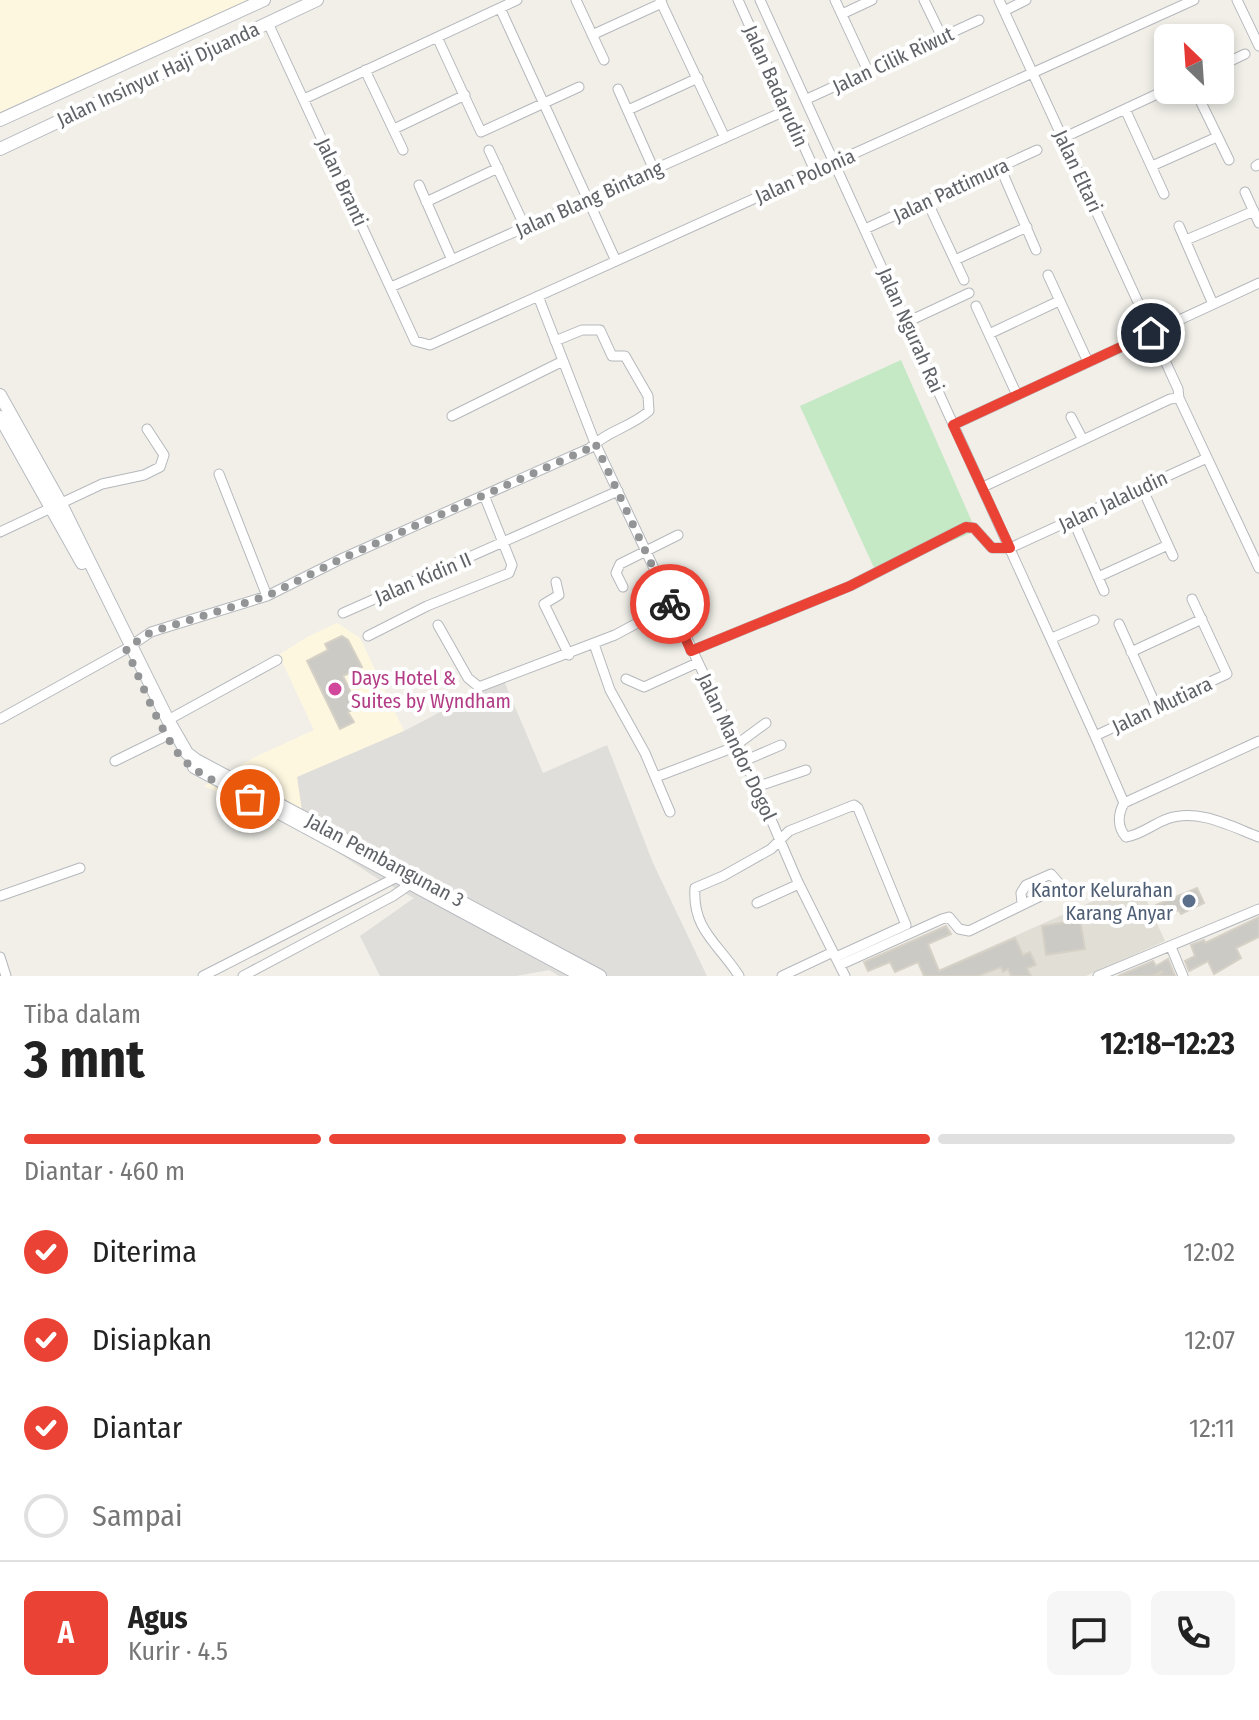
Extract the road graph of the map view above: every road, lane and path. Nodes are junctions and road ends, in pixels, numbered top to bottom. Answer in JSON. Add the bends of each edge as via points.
{"nodes":[{"id":1,"x":264,"y":0,"type":"edge"},
{"id":2,"x":317,"y":0,"type":"edge"},
{"id":3,"x":517,"y":0,"type":"edge"},
{"id":4,"x":576,"y":0,"type":"edge"},
{"id":5,"x":738,"y":0,"type":"edge"},
{"id":6,"x":835,"y":0,"type":"edge"},
{"id":7,"x":872,"y":0,"type":"edge"},
{"id":8,"x":924,"y":0,"type":"edge"},
{"id":9,"x":999,"y":0,"type":"edge"},
{"id":10,"x":1026,"y":0,"type":"edge"},
{"id":11,"x":1194,"y":0,"type":"edge"},
{"id":12,"x":1237,"y":0,"type":"edge"},
{"id":13,"x":764,"y":1,"type":"edge"},
{"id":14,"x":661,"y":2,"type":"edge"},
{"id":15,"x":500,"y":8,"type":"junction"},
{"id":16,"x":1004,"y":11,"type":"junction"},
{"id":17,"x":842,"y":14,"type":"junction"},
{"id":18,"x":979,"y":20,"type":"dead end"},
{"id":19,"x":268,"y":23,"type":"junction"},
{"id":20,"x":592,"y":35,"type":"junction"},
{"id":21,"x":437,"y":37,"type":"junction"},
{"id":22,"x":942,"y":37,"type":"junction"},
{"id":23,"x":1259,"y":46,"type":"edge"},
{"id":24,"x":1245,"y":54,"type":"dead end"},
{"id":25,"x":1234,"y":59,"type":"edge"},
{"id":26,"x":604,"y":60,"type":"dead end"},
{"id":27,"x":365,"y":70,"type":"junction"},
{"id":28,"x":868,"y":71,"type":"junction"},
{"id":29,"x":1033,"y":73,"type":"junction"},
{"id":30,"x":698,"y":78,"type":"junction"},
{"id":31,"x":579,"y":87,"type":"dead end"},
{"id":32,"x":618,"y":89,"type":"dead end"},
{"id":33,"x":465,"y":95,"type":"junction"},
{"id":34,"x":1154,"y":96,"type":"edge"},
{"id":35,"x":304,"y":99,"type":"junction"},
{"id":36,"x":807,"y":99,"type":"junction"},
{"id":37,"x":544,"y":103,"type":"junction"},
{"id":38,"x":1202,"y":104,"type":"edge"},
{"id":39,"x":31,"y":106,"type":"junction"},
{"id":40,"x":1125,"y":109,"type":"junction"},
{"id":41,"x":628,"y":110,"type":"junction"},
{"id":42,"x":787,"y":110,"type":"junction"},
{"id":43,"x":0,"y":120,"type":"edge"},
{"id":44,"x":40,"y":129,"type":"junction"},
{"id":45,"x":394,"y":129,"type":"junction"},
{"id":46,"x":1217,"y":137,"type":"junction"},
{"id":47,"x":725,"y":138,"type":"junction"},
{"id":48,"x":1063,"y":138,"type":"junction"},
{"id":49,"x":0,"y":149,"type":"edge"},
{"id":50,"x":403,"y":150,"type":"dead end"},
{"id":51,"x":489,"y":150,"type":"dead end"},
{"id":52,"x":1037,"y":150,"type":"dead end"},
{"id":53,"x":1229,"y":160,"type":"dead end"},
{"id":54,"x":835,"y":162,"type":"junction"},
{"id":55,"x":1152,"y":166,"type":"junction"},
{"id":56,"x":1000,"y":167,"type":"junction"},
{"id":57,"x":498,"y":168,"type":"junction"},
{"id":58,"x":654,"y":170,"type":"junction"},
{"id":59,"x":815,"y":171,"type":"junction"},
{"id":60,"x":419,"y":185,"type":"dead end"},
{"id":61,"x":1245,"y":192,"type":"dead end"},
{"id":62,"x":1164,"y":194,"type":"dead end"},
{"id":63,"x":588,"y":199,"type":"junction"},
{"id":64,"x":927,"y":201,"type":"junction"},
{"id":65,"x":426,"y":202,"type":"junction"},
{"id":66,"x":1254,"y":211,"type":"junction"},
{"id":67,"x":1259,"y":223,"type":"edge"},
{"id":68,"x":1179,"y":226,"type":"dead end"},
{"id":69,"x":525,"y":227,"type":"junction"},
{"id":70,"x":1027,"y":227,"type":"junction"},
{"id":71,"x":865,"y":229,"type":"junction"},
{"id":72,"x":1186,"y":240,"type":"junction"},
{"id":73,"x":1036,"y":250,"type":"dead end"},
{"id":74,"x":452,"y":260,"type":"junction"},
{"id":75,"x":955,"y":260,"type":"junction"},
{"id":76,"x":616,"y":261,"type":"junction"},
{"id":77,"x":1048,"y":275,"type":"dead end"},
{"id":78,"x":964,"y":280,"type":"dead end"},
{"id":79,"x":1259,"y":283,"type":"edge"},
{"id":80,"x":391,"y":287,"type":"junction"},
{"id":81,"x":969,"y":293,"type":"dead end"},
{"id":82,"x":538,"y":296,"type":"junction"},
{"id":83,"x":1059,"y":301,"type":"junction"},
{"id":84,"x":1213,"y":304,"type":"junction"},
{"id":85,"x":976,"y":306,"type":"dead end"},
{"id":86,"x":907,"y":322,"type":"junction"},
{"id":87,"x":1151,"y":333,"type":"junction"},
{"id":88,"x":989,"y":334,"type":"junction"},
{"id":89,"x":415,"y":341,"type":"joint"},
{"id":90,"x":555,"y":341,"type":"junction"},
{"id":91,"x":563,"y":361,"type":"junction"},
{"id":92,"x":1088,"y":362,"type":"junction"},
{"id":93,"x":0,"y":395,"type":"edge"},
{"id":94,"x":1017,"y":395,"type":"junction"},
{"id":95,"x":1179,"y":398,"type":"junction"},
{"id":96,"x":452,"y":416,"type":"dead end"},
{"id":97,"x":0,"y":417,"type":"edge"},
{"id":98,"x":1071,"y":417,"type":"dead end"},
{"id":99,"x":953,"y":425,"type":"junction"},
{"id":100,"x":147,"y":429,"type":"dead end"},
{"id":101,"x":1083,"y":440,"type":"junction"},
{"id":102,"x":595,"y":443,"type":"junction"},
{"id":103,"x":1207,"y":458,"type":"junction"},
{"id":104,"x":219,"y":474,"type":"dead end"},
{"id":105,"x":983,"y":487,"type":"junction"},
{"id":106,"x":1142,"y":488,"type":"junction"},
{"id":107,"x":618,"y":491,"type":"junction"},
{"id":108,"x":484,"y":495,"type":"junction"},
{"id":109,"x":56,"y":506,"type":"junction"},
{"id":110,"x":1073,"y":520,"type":"junction"},
{"id":111,"x":0,"y":532,"type":"edge"},
{"id":112,"x":678,"y":535,"type":"dead end"},
{"id":113,"x":503,"y":543,"type":"junction"},
{"id":114,"x":1168,"y":545,"type":"junction"},
{"id":115,"x":1014,"y":546,"type":"junction"},
{"id":116,"x":645,"y":551,"type":"junction"},
{"id":117,"x":1173,"y":556,"type":"dead end"},
{"id":118,"x":1259,"y":568,"type":"edge"},
{"id":119,"x":1098,"y":577,"type":"junction"},
{"id":120,"x":556,"y":582,"type":"dead end"},
{"id":121,"x":623,"y":587,"type":"dead end"},
{"id":122,"x":1104,"y":591,"type":"dead end"},
{"id":123,"x":267,"y":596,"type":"junction"},
{"id":124,"x":1192,"y":599,"type":"dead end"},
{"id":125,"x":671,"y":605,"type":"junction"},
{"id":126,"x":343,"y":613,"type":"dead end"},
{"id":127,"x":1202,"y":619,"type":"junction"},
{"id":128,"x":1094,"y":620,"type":"dead end"},
{"id":129,"x":1119,"y":624,"type":"dead end"},
{"id":130,"x":438,"y":625,"type":"dead end"},
{"id":131,"x":368,"y":636,"type":"dead end"},
{"id":132,"x":1052,"y":638,"type":"junction"},
{"id":133,"x":594,"y":644,"type":"junction"},
{"id":134,"x":130,"y":646,"type":"junction"},
{"id":135,"x":691,"y":651,"type":"junction"},
{"id":136,"x":1131,"y":652,"type":"junction"},
{"id":137,"x":569,"y":655,"type":"junction"},
{"id":138,"x":277,"y":660,"type":"dead end"},
{"id":139,"x":697,"y":663,"type":"junction"},
{"id":140,"x":626,"y":679,"type":"dead end"},
{"id":141,"x":1157,"y":708,"type":"junction"},
{"id":142,"x":0,"y":719,"type":"edge"},
{"id":143,"x":168,"y":720,"type":"junction"},
{"id":144,"x":766,"y":723,"type":"dead end"},
{"id":145,"x":168,"y":735,"type":"junction"},
{"id":146,"x":1095,"y":736,"type":"junction"},
{"id":147,"x":1259,"y":741,"type":"edge"},
{"id":148,"x":736,"y":744,"type":"junction"},
{"id":149,"x":781,"y":745,"type":"dead end"},
{"id":150,"x":115,"y":761,"type":"dead end"},
{"id":151,"x":744,"y":761,"type":"junction"},
{"id":152,"x":806,"y":770,"type":"dead end"},
{"id":153,"x":656,"y":777,"type":"junction"},
{"id":154,"x":756,"y":787,"type":"junction"},
{"id":155,"x":1124,"y":803,"type":"junction"},
{"id":156,"x":670,"y":812,"type":"dead end"},
{"id":157,"x":1259,"y":837,"type":"edge"},
{"id":158,"x":780,"y":839,"type":"junction"},
{"id":159,"x":80,"y":868,"type":"dead end"},
{"id":160,"x":394,"y":876,"type":"junction"},
{"id":161,"x":411,"y":880,"type":"junction"},
{"id":162,"x":799,"y":884,"type":"junction"},
{"id":163,"x":0,"y":896,"type":"edge"},
{"id":164,"x":393,"y":896,"type":"junction"},
{"id":165,"x":757,"y":903,"type":"dead end"},
{"id":166,"x":1022,"y":903,"type":"dead end"},
{"id":167,"x":1259,"y":909,"type":"edge"},
{"id":168,"x":486,"y":919,"type":"junction"},
{"id":169,"x":1171,"y":947,"type":"junction"},
{"id":170,"x":0,"y":957,"type":"edge"},
{"id":171,"x":242,"y":957,"type":"junction"},
{"id":172,"x":837,"y":958,"type":"junction"},
{"id":173,"x":228,"y":964,"type":"junction"},
{"id":174,"x":1114,"y":973,"type":"edge"},
{"id":175,"x":248,"y":975,"type":"edge"},
{"id":176,"x":6,"y":976,"type":"edge"},
{"id":177,"x":203,"y":976,"type":"edge"},
{"id":178,"x":234,"y":976,"type":"edge"},
{"id":179,"x":582,"y":976,"type":"edge"},
{"id":180,"x":600,"y":976,"type":"edge"},
{"id":181,"x":739,"y":976,"type":"edge"},
{"id":182,"x":782,"y":976,"type":"edge"},
{"id":183,"x":845,"y":976,"type":"edge"},
{"id":184,"x":1098,"y":976,"type":"edge"},
{"id":185,"x":1183,"y":976,"type":"edge"}],
"edges":[{"from":1,"to":39,"type":"street","name":"Jalan Insinyur Haji Djuanda"},
{"from":2,"to":19,"type":"street","name":"Jalan Insinyur Haji Djuanda"},
{"from":3,"to":15,"type":"street"},
{"from":4,"to":20,"type":"street"},
{"from":5,"to":42,"type":"street","name":"Jalan Badarudin"},
{"from":6,"to":17,"type":"street"},
{"from":7,"to":17,"type":"street"},
{"from":8,"to":22,"type":"street"},
{"from":9,"to":16,"type":"street","name":"Jalan Eltari"},
{"from":10,"to":16,"type":"street"},
{"from":11,"to":29,"type":"street","name":"Jalan Polonia"},
{"from":12,"to":23,"type":"street"},
{"from":13,"to":36,"type":"street","name":"Jalan Ngurah Rai"},
{"from":14,"to":20,"type":"street"},
{"from":14,"to":30,"type":"street"},
{"from":15,"to":21,"type":"street"},
{"from":15,"to":37,"type":"street"},
{"from":16,"to":29,"type":"street","name":"Jalan Eltari"},
{"from":17,"to":28,"type":"street"},
{"from":18,"to":22,"type":"street","name":"Jalan Cilik Riwut"},
{"from":19,"to":35,"type":"street","name":"Jalan Branti"},
{"from":19,"to":44,"type":"street","name":"Jalan Insinyur Haji Djuanda"},
{"from":20,"to":26,"type":"street"},
{"from":21,"to":27,"type":"street"},
{"from":21,"to":33,"type":"street"},
{"from":22,"to":28,"type":"street","name":"Jalan Cilik Riwut"},
{"from":24,"to":25,"type":"street"},
{"from":27,"to":35,"type":"street"},
{"from":27,"to":45,"type":"street"},
{"from":28,"to":36,"type":"street","name":"Jalan Cilik Riwut"},
{"from":29,"to":48,"type":"street","name":"Jalan Eltari"},
{"from":29,"to":54,"type":"street","name":"Jalan Polonia"},
{"from":30,"to":41,"type":"street"},
{"from":30,"to":47,"type":"street"},
{"from":31,"to":37,"type":"street"},
{"from":32,"to":41,"type":"street"},
{"from":33,"to":37,"type":"street","via":[[481,132]]},
{"from":33,"to":45,"type":"street"},
{"from":34,"to":40,"type":"street"},
{"from":35,"to":80,"type":"street","name":"Jalan Branti"},
{"from":36,"to":54,"type":"street","name":"Jalan Ngurah Rai"},
{"from":37,"to":63,"type":"street"},
{"from":38,"to":46,"type":"street"},
{"from":39,"to":43,"type":"street","name":"Jalan Insinyur Haji Djuanda"},
{"from":39,"to":44,"type":"street","via":[[39,112]]},
{"from":40,"to":48,"type":"street"},
{"from":40,"to":55,"type":"street"},
{"from":41,"to":58,"type":"street"},
{"from":42,"to":47,"type":"street","name":"Jalan Blang Bintang"},
{"from":42,"to":59,"type":"street","name":"Jalan Badarudin"},
{"from":44,"to":49,"type":"street","name":"Jalan Insinyur Haji Djuanda"},
{"from":45,"to":50,"type":"street"},
{"from":46,"to":53,"type":"street"},
{"from":46,"to":55,"type":"street"},
{"from":47,"to":58,"type":"street","name":"Jalan Blang Bintang"},
{"from":48,"to":87,"type":"street","name":"Jalan Eltari"},
{"from":51,"to":57,"type":"street"},
{"from":52,"to":56,"type":"street","name":"Jalan Pattimura"},
{"from":54,"to":59,"type":"street","name":"Jalan Polonia"},
{"from":54,"to":71,"type":"street","name":"Jalan Ngurah Rai"},
{"from":55,"to":62,"type":"street"},
{"from":56,"to":64,"type":"street","name":"Jalan Pattimura"},
{"from":56,"to":70,"type":"street"},
{"from":57,"to":65,"type":"street"},
{"from":57,"to":69,"type":"street"},
{"from":58,"to":63,"type":"street","name":"Jalan Blang Bintang"},
{"from":59,"to":76,"type":"street","name":"Jalan Polonia"},
{"from":60,"to":65,"type":"street"},
{"from":61,"to":66,"type":"street"},
{"from":63,"to":69,"type":"street","name":"Jalan Blang Bintang"},
{"from":63,"to":76,"type":"street"},
{"from":64,"to":71,"type":"street","name":"Jalan Pattimura"},
{"from":64,"to":75,"type":"street"},
{"from":65,"to":74,"type":"street"},
{"from":66,"to":67,"type":"street"},
{"from":66,"to":72,"type":"street"},
{"from":68,"to":72,"type":"street"},
{"from":69,"to":74,"type":"street","name":"Jalan Blang Bintang"},
{"from":70,"to":73,"type":"street"},
{"from":70,"to":75,"type":"street"},
{"from":71,"to":86,"type":"street","name":"Jalan Ngurah Rai"},
{"from":72,"to":84,"type":"street"},
{"from":74,"to":80,"type":"street","name":"Jalan Blang Bintang"},
{"from":75,"to":78,"type":"street"},
{"from":76,"to":82,"type":"street","name":"Jalan Polonia"},
{"from":77,"to":83,"type":"street"},
{"from":79,"to":84,"type":"street"},
{"from":80,"to":89,"type":"street","name":"Jalan Branti"},
{"from":81,"to":86,"type":"street"},
{"from":82,"to":89,"type":"street","name":"Jalan Polonia","via":[[430,345]]},
{"from":82,"to":90,"type":"street","name":"Jalan Mandor Dogol"},
{"from":83,"to":88,"type":"street"},
{"from":83,"to":92,"type":"street"},
{"from":84,"to":87,"type":"street"},
{"from":85,"to":88,"type":"street"},
{"from":86,"to":99,"type":"street","name":"Jalan Ngurah Rai"},
{"from":87,"to":92,"type":"street"},
{"from":87,"to":95,"type":"street","name":"Jalan Eltari"},
{"from":88,"to":94,"type":"street"},
{"from":90,"to":91,"type":"street","name":"Jalan Mandor Dogol"},
{"from":90,"to":102,"type":"street","via":[[582,330],[600,330],[612,356],[625,356],[648,396],[649,411],[638,421]]},
{"from":91,"to":96,"type":"street"},
{"from":91,"to":102,"type":"street","name":"Jalan Mandor Dogol"},
{"from":92,"to":94,"type":"street"},
{"from":93,"to":109,"type":"street","name":"Jalan Pembangunan 3"},
{"from":94,"to":99,"type":"street"},
{"from":95,"to":101,"type":"street"},
{"from":95,"to":103,"type":"street","name":"Jalan Eltari"},
{"from":97,"to":109,"type":"street","name":"Jalan Pembangunan 3"},
{"from":98,"to":101,"type":"street"},
{"from":99,"to":105,"type":"street","name":"Jalan Ngurah Rai"},
{"from":100,"to":109,"type":"street","via":[[164,455],[160,467],[102,484]]},
{"from":101,"to":105,"type":"street"},
{"from":102,"to":107,"type":"street","name":"Jalan Mandor Dogol"},
{"from":102,"to":108,"type":"street"},
{"from":103,"to":106,"type":"street","name":"Jalan Jalaludin"},
{"from":103,"to":118,"type":"street","name":"Jalan Eltari"},
{"from":104,"to":123,"type":"street"},
{"from":105,"to":115,"type":"street","name":"Jalan Ngurah Rai"},
{"from":106,"to":110,"type":"street","name":"Jalan Jalaludin"},
{"from":106,"to":114,"type":"street"},
{"from":107,"to":113,"type":"street","name":"Jalan Kidin II"},
{"from":107,"to":116,"type":"street","name":"Jalan Mandor Dogol"},
{"from":108,"to":113,"type":"street"},
{"from":108,"to":123,"type":"street"},
{"from":109,"to":111,"type":"street"},
{"from":109,"to":134,"type":"street","name":"Jalan Pembangunan 3"},
{"from":110,"to":115,"type":"street","name":"Jalan Jalaludin"},
{"from":110,"to":119,"type":"street"},
{"from":112,"to":116,"type":"street"},
{"from":113,"to":126,"type":"street","name":"Jalan Kidin II"},
{"from":113,"to":131,"type":"street","via":[[512,565],[509,573]]},
{"from":114,"to":117,"type":"street"},
{"from":114,"to":119,"type":"street"},
{"from":115,"to":132,"type":"street","name":"Jalan Ngurah Rai"},
{"from":115,"to":135,"type":"street","via":[[992,548],[974,528],[966,527],[850,586]]},
{"from":116,"to":121,"type":"street","via":[[620,564],[616,573]]},
{"from":116,"to":125,"type":"street","name":"Jalan Mandor Dogol"},
{"from":119,"to":122,"type":"street"},
{"from":120,"to":137,"type":"street","via":[[559,595],[544,604]]},
{"from":123,"to":134,"type":"street","via":[[151,632]]},
{"from":124,"to":127,"type":"street"},
{"from":125,"to":133,"type":"street"},
{"from":125,"to":135,"type":"street","name":"Jalan Mandor Dogol"},
{"from":127,"to":136,"type":"street"},
{"from":127,"to":141,"type":"street","name":"Jalan Mutiara","via":[[1227,674]]},
{"from":128,"to":132,"type":"street"},
{"from":129,"to":136,"type":"street"},
{"from":130,"to":137,"type":"street","via":[[468,678],[479,687]]},
{"from":132,"to":146,"type":"street","name":"Jalan Ngurah Rai"},
{"from":133,"to":137,"type":"street"},
{"from":133,"to":153,"type":"street","via":[[610,690]]},
{"from":134,"to":142,"type":"street"},
{"from":134,"to":143,"type":"street","name":"Jalan Pembangunan 3"},
{"from":134,"to":145,"type":"street","name":"Jalan Pembangunan 3"},
{"from":135,"to":139,"type":"street","name":"Jalan Mandor Dogol"},
{"from":136,"to":141,"type":"street"},
{"from":138,"to":143,"type":"street"},
{"from":139,"to":140,"type":"street","via":[[644,687]]},
{"from":139,"to":148,"type":"street","name":"Jalan Mandor Dogol"},
{"from":141,"to":146,"type":"street","name":"Jalan Mutiara"},
{"from":143,"to":160,"type":"street","name":"Jalan Pembangunan 3","via":[[196,760]]},
{"from":144,"to":148,"type":"street"},
{"from":145,"to":150,"type":"street"},
{"from":145,"to":160,"type":"street","name":"Jalan Pembangunan 3","via":[[181,758],[195,768]]},
{"from":146,"to":155,"type":"street","name":"Jalan Ngurah Rai"},
{"from":147,"to":155,"type":"street"},
{"from":148,"to":151,"type":"street","name":"Jalan Mandor Dogol"},
{"from":148,"to":153,"type":"street"},
{"from":149,"to":151,"type":"street"},
{"from":151,"to":154,"type":"street","name":"Jalan Mandor Dogol"},
{"from":152,"to":154,"type":"street"},
{"from":153,"to":156,"type":"street"},
{"from":154,"to":158,"type":"street","name":"Jalan Mandor Dogol"},
{"from":155,"to":157,"type":"street","name":"Jalan Ngurah Rai","via":[[1119,817],[1126,837],[1189,815]]},
{"from":158,"to":162,"type":"street","name":"Jalan Mandor Dogol"},
{"from":158,"to":172,"type":"street","via":[[855,805],[906,925]]},
{"from":158,"to":181,"type":"street","via":[[735,870],[695,888],[703,931]]},
{"from":159,"to":163,"type":"street"},
{"from":160,"to":161,"type":"street","name":"Jalan Pembangunan 3"},
{"from":160,"to":164,"type":"street"},
{"from":160,"to":171,"type":"street"},
{"from":161,"to":164,"type":"street"},
{"from":161,"to":168,"type":"street","name":"Jalan Pembangunan 3"},
{"from":162,"to":165,"type":"street"},
{"from":162,"to":172,"type":"street","name":"Jalan Mandor Dogol"},
{"from":164,"to":175,"type":"street"},
{"from":166,"to":172,"type":"street","via":[[969,931],[959,929],[949,917]]},
{"from":167,"to":169,"type":"street"},
{"from":168,"to":179,"type":"street","name":"Jalan Pembangunan 3"},
{"from":168,"to":180,"type":"street","name":"Jalan Pembangunan 3"},
{"from":169,"to":174,"type":"street"},
{"from":169,"to":185,"type":"street"},
{"from":170,"to":176,"type":"street"},
{"from":171,"to":173,"type":"street"},
{"from":171,"to":175,"type":"street"},
{"from":172,"to":182,"type":"street"},
{"from":172,"to":183,"type":"street","name":"Jalan Mandor Dogol"},
{"from":173,"to":177,"type":"street"},
{"from":173,"to":178,"type":"street"},
{"from":174,"to":184,"type":"street"}]}
